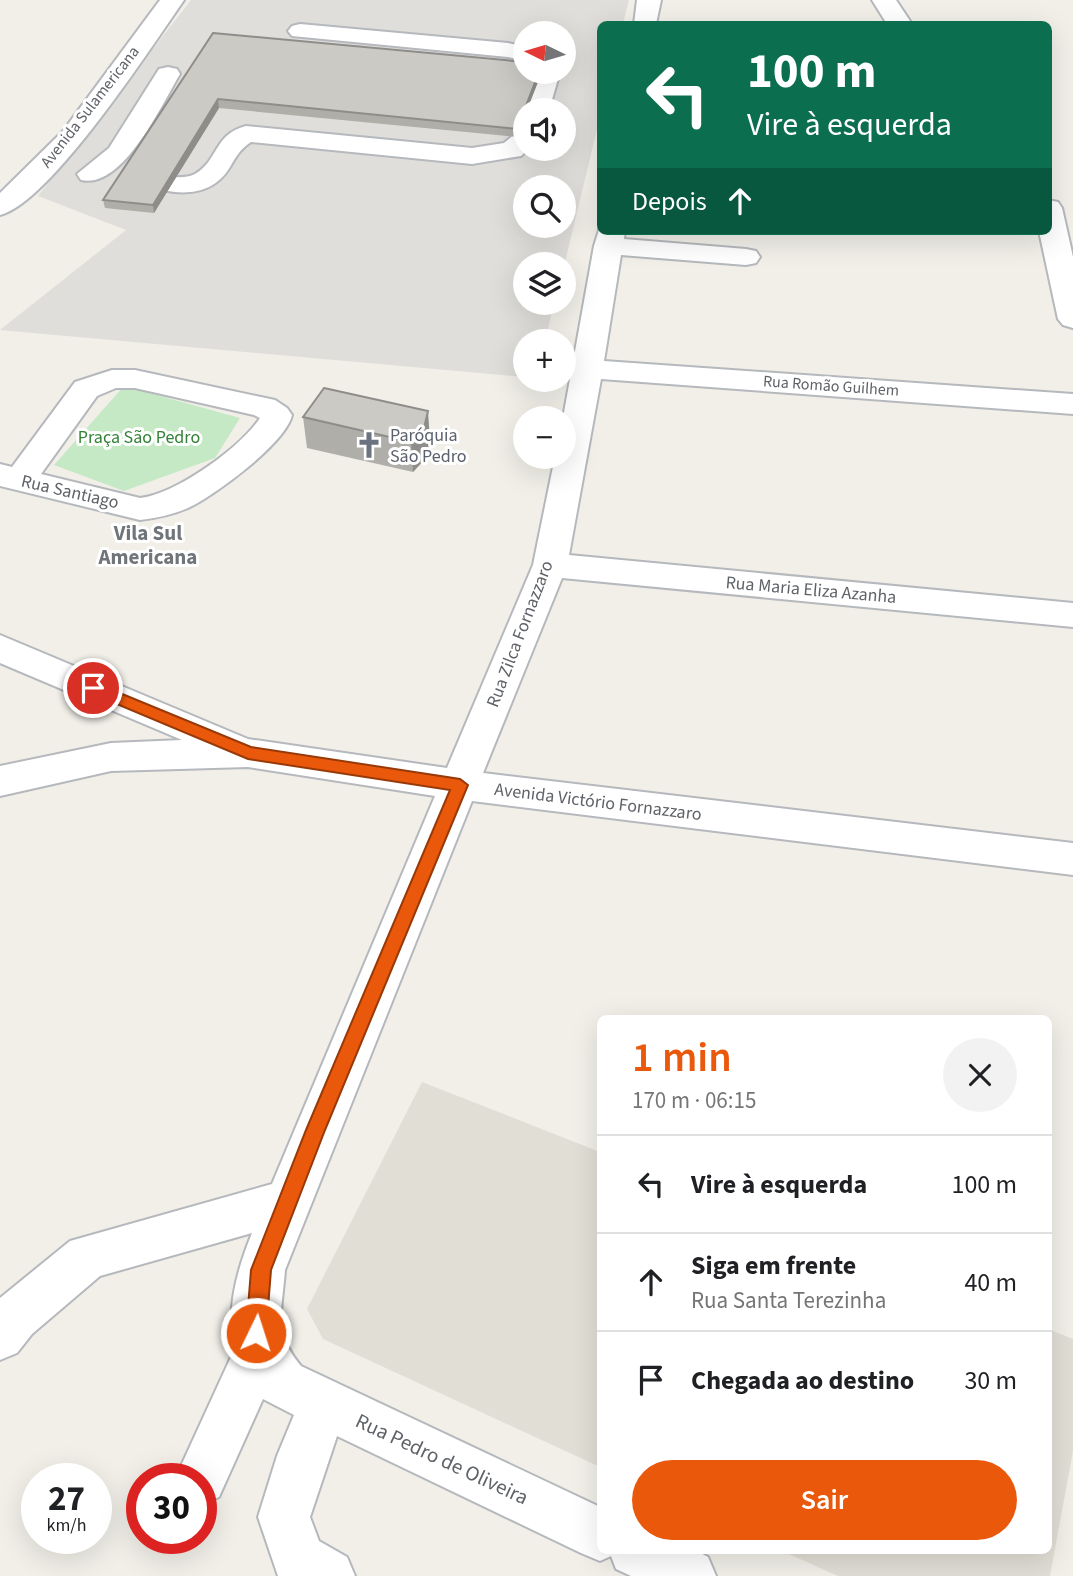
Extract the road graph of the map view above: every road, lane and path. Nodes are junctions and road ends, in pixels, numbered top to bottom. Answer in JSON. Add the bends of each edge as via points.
{"nodes":[{"id":1,"x":172,"y":0,"type":"edge"},
{"id":2,"x":649,"y":0,"type":"edge"},
{"id":3,"x":884,"y":0,"type":"edge"},
{"id":4,"x":646,"y":21,"type":"edge"},
{"id":5,"x":897,"y":21,"type":"edge"},
{"id":6,"x":300,"y":31,"type":"dead end"},
{"id":7,"x":513,"y":51,"type":"edge"},
{"id":8,"x":168,"y":74,"type":"dead end"},
{"id":9,"x":513,"y":149,"type":"edge"},
{"id":10,"x":44,"y":167,"type":"junction"},
{"id":11,"x":90,"y":174,"type":"junction"},
{"id":12,"x":125,"y":179,"type":"edge"},
{"id":13,"x":172,"y":184,"type":"edge"},
{"id":14,"x":1052,"y":202,"type":"edge"},
{"id":15,"x":1073,"y":203,"type":"edge"},
{"id":16,"x":0,"y":207,"type":"edge"},
{"id":17,"x":1052,"y":226,"type":"edge"},
{"id":18,"x":610,"y":238,"type":"edge"},
{"id":19,"x":746,"y":257,"type":"dead end"},
{"id":20,"x":1073,"y":319,"type":"edge"},
{"id":21,"x":588,"y":369,"type":"junction"},
{"id":22,"x":1073,"y":404,"type":"edge"},
{"id":23,"x":10,"y":478,"type":"edge"},
{"id":24,"x":550,"y":565,"type":"junction"},
{"id":25,"x":1073,"y":615,"type":"edge"},
{"id":26,"x":0,"y":648,"type":"edge"},
{"id":27,"x":248,"y":753,"type":"junction"},
{"id":28,"x":0,"y":781,"type":"edge"},
{"id":29,"x":460,"y":785,"type":"junction"},
{"id":30,"x":1073,"y":859,"type":"edge"},
{"id":31,"x":288,"y":1201,"type":"junction"},
{"id":32,"x":0,"y":1336,"type":"edge"},
{"id":33,"x":289,"y":1379,"type":"junction"},
{"id":34,"x":215,"y":1463,"type":"edge"},
{"id":35,"x":597,"y":1533,"type":"edge"},
{"id":36,"x":643,"y":1554,"type":"edge"},
{"id":37,"x":328,"y":1576,"type":"edge"},
{"id":38,"x":689,"y":1576,"type":"edge"}],
"edges":[{"from":1,"to":10,"type":"street","name":"Avenida Sulamericana"},
{"from":2,"to":4,"type":"street"},
{"from":3,"to":5,"type":"street"},
{"from":6,"to":7,"type":"street"},
{"from":8,"to":11,"type":"street","via":[[119,153]]},
{"from":9,"to":13,"type":"street","via":[[472,156],[246,134],[235,138],[212,176],[185,186]]},
{"from":10,"to":11,"type":"street"},
{"from":10,"to":16,"type":"street","name":"Avenida Sulamericana"},
{"from":11,"to":12,"type":"street"},
{"from":14,"to":15,"type":"street"},
{"from":17,"to":20,"type":"street"},
{"from":18,"to":19,"type":"street"},
{"from":18,"to":21,"type":"street","name":"Rua Zilca Fornazzaro"},
{"from":21,"to":22,"type":"street","name":"Rua Romão Guilhem"},
{"from":21,"to":24,"type":"street","name":"Rua Zilca Fornazzaro"},
{"from":23,"to":23,"type":"street","name":"Rua Santiago","via":[[86,388],[112,379],[135,379],[264,407],[276,415],[274,424],[231,466],[158,508],[141,509]]},
{"from":24,"to":25,"type":"street","name":"Rua Maria Eliza Azanha"},
{"from":24,"to":29,"type":"street","name":"Rua Zilca Fornazzaro"},
{"from":26,"to":27,"type":"street"},
{"from":27,"to":28,"type":"street","name":"Avenida Victório Fornazzaro","via":[[111,757]]},
{"from":27,"to":29,"type":"street","name":"Avenida Victório Fornazzaro"},
{"from":29,"to":30,"type":"street","name":"Avenida Victório Fornazzaro"},
{"from":29,"to":31,"type":"street","name":"Rua Zilca Fornazzaro"},
{"from":31,"to":32,"type":"street","via":[[87,1257],[15,1317]]},
{"from":31,"to":33,"type":"street","name":"Rua Zilca Fornazzaro","via":[[261,1270],[256,1333]]},
{"from":33,"to":34,"type":"street"},
{"from":33,"to":35,"type":"street","name":"Rua Pedro de Oliveira"},
{"from":33,"to":37,"type":"street","via":[[303,1456],[284,1517],[298,1559]]},
{"from":36,"to":38,"type":"street"}]}
